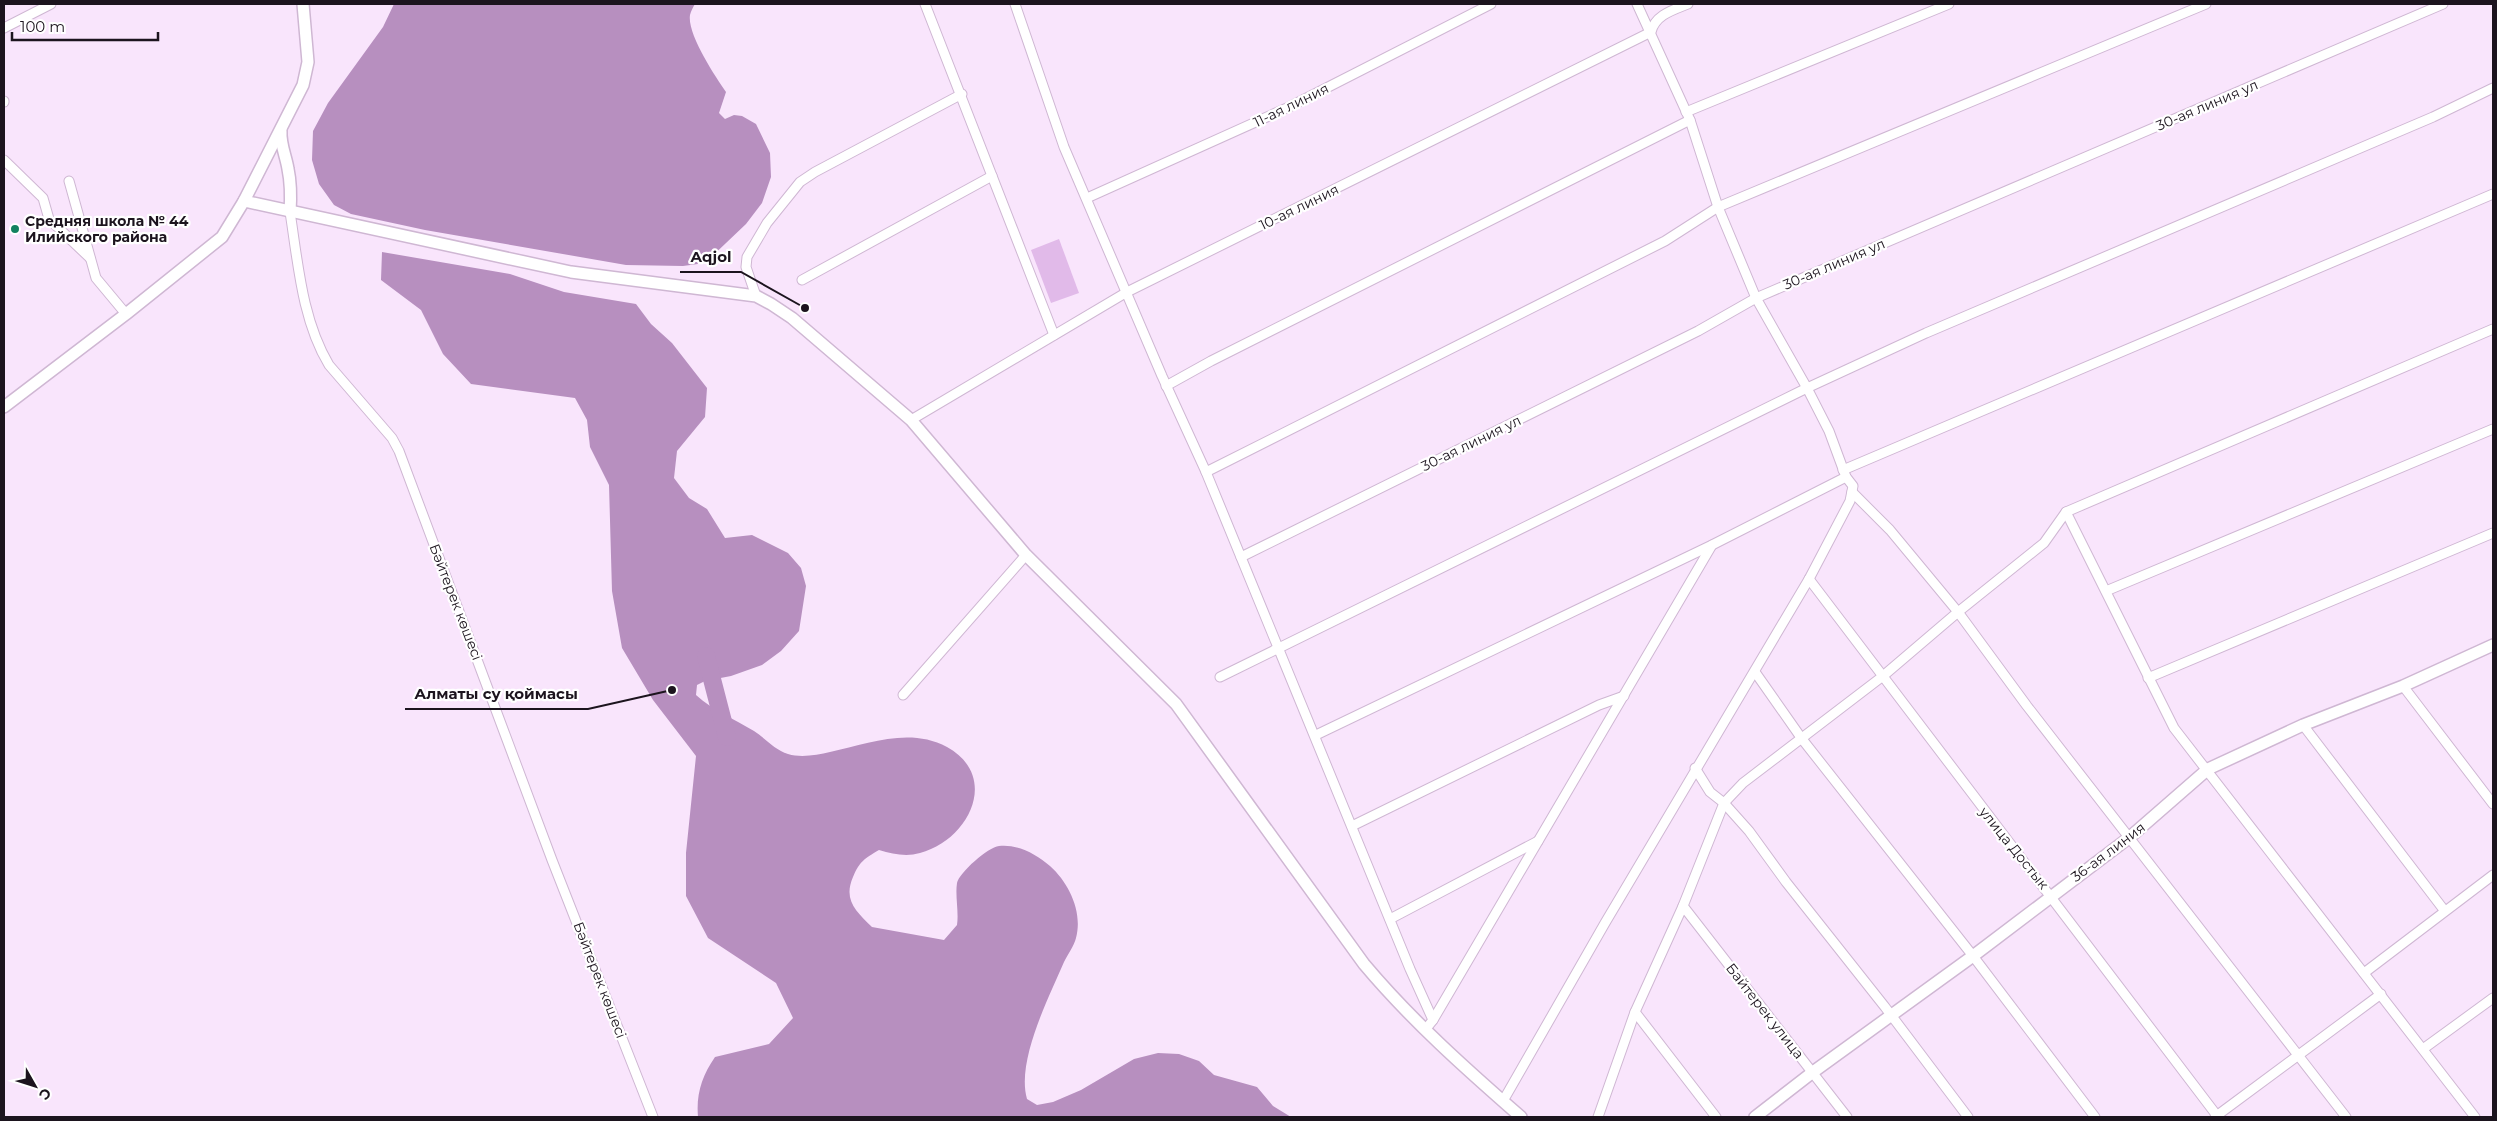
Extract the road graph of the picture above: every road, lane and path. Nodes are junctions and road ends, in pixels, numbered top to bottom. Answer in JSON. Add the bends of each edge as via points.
{"nodes":[{"id":1,"x":51,"y":4,"type":"edge"},
{"id":2,"x":304,"y":4,"type":"edge"},
{"id":3,"x":925,"y":4,"type":"edge"},
{"id":4,"x":1015,"y":4,"type":"edge"},
{"id":5,"x":1491,"y":4,"type":"edge"},
{"id":6,"x":1637,"y":4,"type":"edge"},
{"id":7,"x":1688,"y":4,"type":"edge"},
{"id":8,"x":1949,"y":4,"type":"edge"},
{"id":9,"x":2206,"y":4,"type":"edge"},
{"id":10,"x":2443,"y":4,"type":"edge"},
{"id":11,"x":4,"y":28,"type":"edge"},
{"id":12,"x":1650,"y":32,"type":"junction"},
{"id":13,"x":2493,"y":88,"type":"edge"},
{"id":14,"x":962,"y":94,"type":"junction"},
{"id":15,"x":1689,"y":116,"type":"junction"},
{"id":16,"x":281,"y":129,"type":"junction"},
{"id":17,"x":4,"y":160,"type":"edge"},
{"id":18,"x":992,"y":176,"type":"junction"},
{"id":19,"x":69,"y":181,"type":"dead end"},
{"id":20,"x":2493,"y":194,"type":"edge"},
{"id":21,"x":1087,"y":198,"type":"junction"},
{"id":22,"x":244,"y":201,"type":"junction"},
{"id":23,"x":1718,"y":206,"type":"junction"},
{"id":24,"x":290,"y":212,"type":"junction"},
{"id":25,"x":90,"y":258,"type":"junction"},
{"id":26,"x":802,"y":280,"type":"dead end"},
{"id":27,"x":1127,"y":292,"type":"junction"},
{"id":28,"x":756,"y":296,"type":"junction"},
{"id":29,"x":1756,"y":298,"type":"junction"},
{"id":30,"x":126,"y":314,"type":"junction"},
{"id":31,"x":2493,"y":329,"type":"edge"},
{"id":32,"x":1054,"y":335,"type":"junction"},
{"id":33,"x":1166,"y":386,"type":"junction"},
{"id":34,"x":1807,"y":388,"type":"junction"},
{"id":35,"x":4,"y":407,"type":"edge"},
{"id":36,"x":911,"y":420,"type":"junction"},
{"id":37,"x":2493,"y":429,"type":"edge"},
{"id":38,"x":1206,"y":472,"type":"junction"},
{"id":39,"x":1844,"y":473,"type":"junction"},
{"id":40,"x":1852,"y":492,"type":"junction"},
{"id":41,"x":2066,"y":512,"type":"junction"},
{"id":42,"x":2493,"y":533,"type":"edge"},
{"id":43,"x":1712,"y":545,"type":"junction"},
{"id":44,"x":1026,"y":555,"type":"junction"},
{"id":45,"x":1241,"y":557,"type":"junction"},
{"id":46,"x":1809,"y":579,"type":"junction"},
{"id":47,"x":2106,"y":591,"type":"junction"},
{"id":48,"x":1958,"y":612,"type":"junction"},
{"id":49,"x":2493,"y":645,"type":"edge"},
{"id":50,"x":1277,"y":648,"type":"junction"},
{"id":51,"x":1755,"y":672,"type":"junction"},
{"id":52,"x":1884,"y":676,"type":"junction"},
{"id":53,"x":1220,"y":677,"type":"dead end"},
{"id":54,"x":2148,"y":678,"type":"junction"},
{"id":55,"x":2403,"y":686,"type":"junction"},
{"id":56,"x":903,"y":695,"type":"dead end"},
{"id":57,"x":1624,"y":696,"type":"junction"},
{"id":58,"x":2303,"y":725,"type":"junction"},
{"id":59,"x":1316,"y":735,"type":"junction"},
{"id":60,"x":1802,"y":739,"type":"junction"},
{"id":61,"x":1695,"y":768,"type":"junction"},
{"id":62,"x":2208,"y":769,"type":"junction"},
{"id":63,"x":1724,"y":803,"type":"junction"},
{"id":64,"x":2493,"y":804,"type":"edge"},
{"id":65,"x":1352,"y":826,"type":"junction"},
{"id":66,"x":2130,"y":837,"type":"junction"},
{"id":67,"x":1538,"y":841,"type":"junction"},
{"id":68,"x":2493,"y":875,"type":"edge"},
{"id":69,"x":2051,"y":895,"type":"junction"},
{"id":70,"x":1683,"y":906,"type":"junction"},
{"id":71,"x":2444,"y":910,"type":"junction"},
{"id":72,"x":1390,"y":919,"type":"junction"},
{"id":73,"x":1973,"y":956,"type":"junction"},
{"id":74,"x":2364,"y":973,"type":"junction"},
{"id":75,"x":2381,"y":994,"type":"junction"},
{"id":76,"x":2493,"y":998,"type":"edge"},
{"id":77,"x":1635,"y":1012,"type":"junction"},
{"id":78,"x":1890,"y":1016,"type":"junction"},
{"id":79,"x":1433,"y":1020,"type":"junction"},
{"id":80,"x":1425,"y":1030,"type":"junction"},
{"id":81,"x":2423,"y":1048,"type":"junction"},
{"id":82,"x":2298,"y":1056,"type":"junction"},
{"id":83,"x":1813,"y":1072,"type":"junction"},
{"id":84,"x":1503,"y":1101,"type":"junction"},
{"id":85,"x":654,"y":1117,"type":"edge"},
{"id":86,"x":1521,"y":1117,"type":"edge"},
{"id":87,"x":1598,"y":1117,"type":"edge"},
{"id":88,"x":1716,"y":1117,"type":"edge"},
{"id":89,"x":1755,"y":1117,"type":"edge"},
{"id":90,"x":1847,"y":1117,"type":"edge"},
{"id":91,"x":1968,"y":1117,"type":"edge"},
{"id":92,"x":2095,"y":1117,"type":"edge"},
{"id":93,"x":2217,"y":1117,"type":"edge"},
{"id":94,"x":2346,"y":1117,"type":"edge"},
{"id":95,"x":2475,"y":1117,"type":"edge"}],
"edges":[{"from":1,"to":11,"type":"street"},
{"from":2,"to":16,"type":"street","via":[[308,62],[303,85]]},
{"from":3,"to":14,"type":"street"},
{"from":4,"to":21,"type":"street","via":[[1064,147]]},
{"from":5,"to":21,"type":"street","name":"11-ая линия","via":[[1289,107]]},
{"from":6,"to":12,"type":"street"},
{"from":7,"to":12,"type":"street","name":"10-ая линия","via":[[1666,13],[1653,23]]},
{"from":8,"to":15,"type":"street"},
{"from":9,"to":23,"type":"street"},
{"from":10,"to":29,"type":"street","name":"30-ая линия ул"},
{"from":12,"to":15,"type":"street"},
{"from":12,"to":27,"type":"street","name":"10-ая линия"},
{"from":13,"to":34,"type":"street","via":[[2433,117],[1926,333]]},
{"from":14,"to":18,"type":"street"},
{"from":14,"to":28,"type":"street","via":[[800,182],[747,257],[746,267]]},
{"from":15,"to":23,"type":"street"},
{"from":15,"to":33,"type":"street"},
{"from":16,"to":22,"type":"street"},
{"from":16,"to":24,"type":"street","via":[[280,139],[288,168]]},
{"from":17,"to":25,"type":"street","via":[[43,198],[49,219]]},
{"from":18,"to":26,"type":"street"},
{"from":18,"to":32,"type":"street"},
{"from":19,"to":25,"type":"street"},
{"from":20,"to":39,"type":"street"},
{"from":21,"to":27,"type":"street"},
{"from":22,"to":24,"type":"street"},
{"from":22,"to":30,"type":"street","via":[[222,237]]},
{"from":23,"to":29,"type":"street"},
{"from":23,"to":38,"type":"street","via":[[1665,241]]},
{"from":24,"to":28,"type":"street","via":[[571,272]]},
{"from":24,"to":85,"type":"street","name":"Бәйтерек көшесі","via":[[304,306],[321,353],[399,450],[552,860]]},
{"from":25,"to":30,"type":"street","via":[[96,278]]},
{"from":27,"to":32,"type":"street","name":"10-ая линия"},
{"from":27,"to":33,"type":"street"},
{"from":28,"to":36,"type":"street","via":[[792,318]]},
{"from":29,"to":34,"type":"street"},
{"from":29,"to":45,"type":"street","name":"30-ая линия ул","via":[[1698,331]]},
{"from":30,"to":35,"type":"street"},
{"from":31,"to":41,"type":"street"},
{"from":32,"to":36,"type":"street","name":"10-ая линия"},
{"from":33,"to":38,"type":"street"},
{"from":34,"to":39,"type":"street","via":[[1829,432]]},
{"from":34,"to":50,"type":"street"},
{"from":36,"to":44,"type":"street"},
{"from":37,"to":47,"type":"street"},
{"from":38,"to":45,"type":"street"},
{"from":39,"to":40,"type":"street","via":[[1853,486]]},
{"from":39,"to":43,"type":"street"},
{"from":40,"to":46,"type":"street"},
{"from":40,"to":48,"type":"street","via":[[1890,530]]},
{"from":41,"to":47,"type":"street"},
{"from":41,"to":48,"type":"street","via":[[2044,543]]},
{"from":42,"to":54,"type":"street"},
{"from":43,"to":57,"type":"street"},
{"from":43,"to":59,"type":"street"},
{"from":44,"to":56,"type":"street"},
{"from":44,"to":80,"type":"street","via":[[1176,704],[1364,964]]},
{"from":45,"to":50,"type":"street"},
{"from":46,"to":51,"type":"street"},
{"from":46,"to":52,"type":"street","name":"улица Достык"},
{"from":47,"to":54,"type":"street"},
{"from":48,"to":52,"type":"street"},
{"from":48,"to":66,"type":"street"},
{"from":49,"to":55,"type":"street","name":"36-ая линия"},
{"from":50,"to":53,"type":"street"},
{"from":50,"to":59,"type":"street"},
{"from":51,"to":60,"type":"street"},
{"from":51,"to":61,"type":"street"},
{"from":52,"to":60,"type":"street"},
{"from":52,"to":69,"type":"street","name":"улица Достык"},
{"from":54,"to":62,"type":"street","via":[[2174,728]]},
{"from":55,"to":58,"type":"street","name":"36-ая линия"},
{"from":55,"to":64,"type":"street"},
{"from":57,"to":65,"type":"street","via":[[1590,709]]},
{"from":57,"to":67,"type":"street"},
{"from":58,"to":62,"type":"street","name":"36-ая линия"},
{"from":58,"to":71,"type":"street"},
{"from":59,"to":65,"type":"street"},
{"from":60,"to":63,"type":"street","via":[[1744,783]]},
{"from":60,"to":73,"type":"street"},
{"from":61,"to":63,"type":"street","via":[[1710,792]]},
{"from":61,"to":84,"type":"street"},
{"from":62,"to":66,"type":"street","name":"36-ая линия"},
{"from":62,"to":74,"type":"street"},
{"from":63,"to":70,"type":"street"},
{"from":63,"to":78,"type":"street","via":[[1749,831]]},
{"from":65,"to":72,"type":"street"},
{"from":66,"to":69,"type":"street","name":"36-ая линия"},
{"from":66,"to":82,"type":"street"},
{"from":67,"to":72,"type":"street"},
{"from":67,"to":79,"type":"street"},
{"from":68,"to":71,"type":"street"},
{"from":69,"to":73,"type":"street","name":"36-ая линия"},
{"from":69,"to":93,"type":"street","name":"улица Достык"},
{"from":70,"to":77,"type":"street"},
{"from":70,"to":83,"type":"street","name":"Байтерек улица"},
{"from":71,"to":74,"type":"street"},
{"from":72,"to":79,"type":"street"},
{"from":73,"to":78,"type":"street","name":"36-ая линия"},
{"from":73,"to":92,"type":"street"},
{"from":74,"to":75,"type":"street"},
{"from":75,"to":81,"type":"street"},
{"from":75,"to":82,"type":"street"},
{"from":76,"to":81,"type":"street"},
{"from":77,"to":87,"type":"street"},
{"from":77,"to":88,"type":"street"},
{"from":78,"to":83,"type":"street","name":"36-ая линия"},
{"from":78,"to":91,"type":"street"},
{"from":79,"to":80,"type":"street"},
{"from":80,"to":84,"type":"street"},
{"from":81,"to":95,"type":"street"},
{"from":82,"to":93,"type":"street"},
{"from":82,"to":94,"type":"street"},
{"from":83,"to":89,"type":"street","name":"36-ая линия"},
{"from":83,"to":90,"type":"street","name":"Байтерек улица"},
{"from":84,"to":86,"type":"street"}]}
